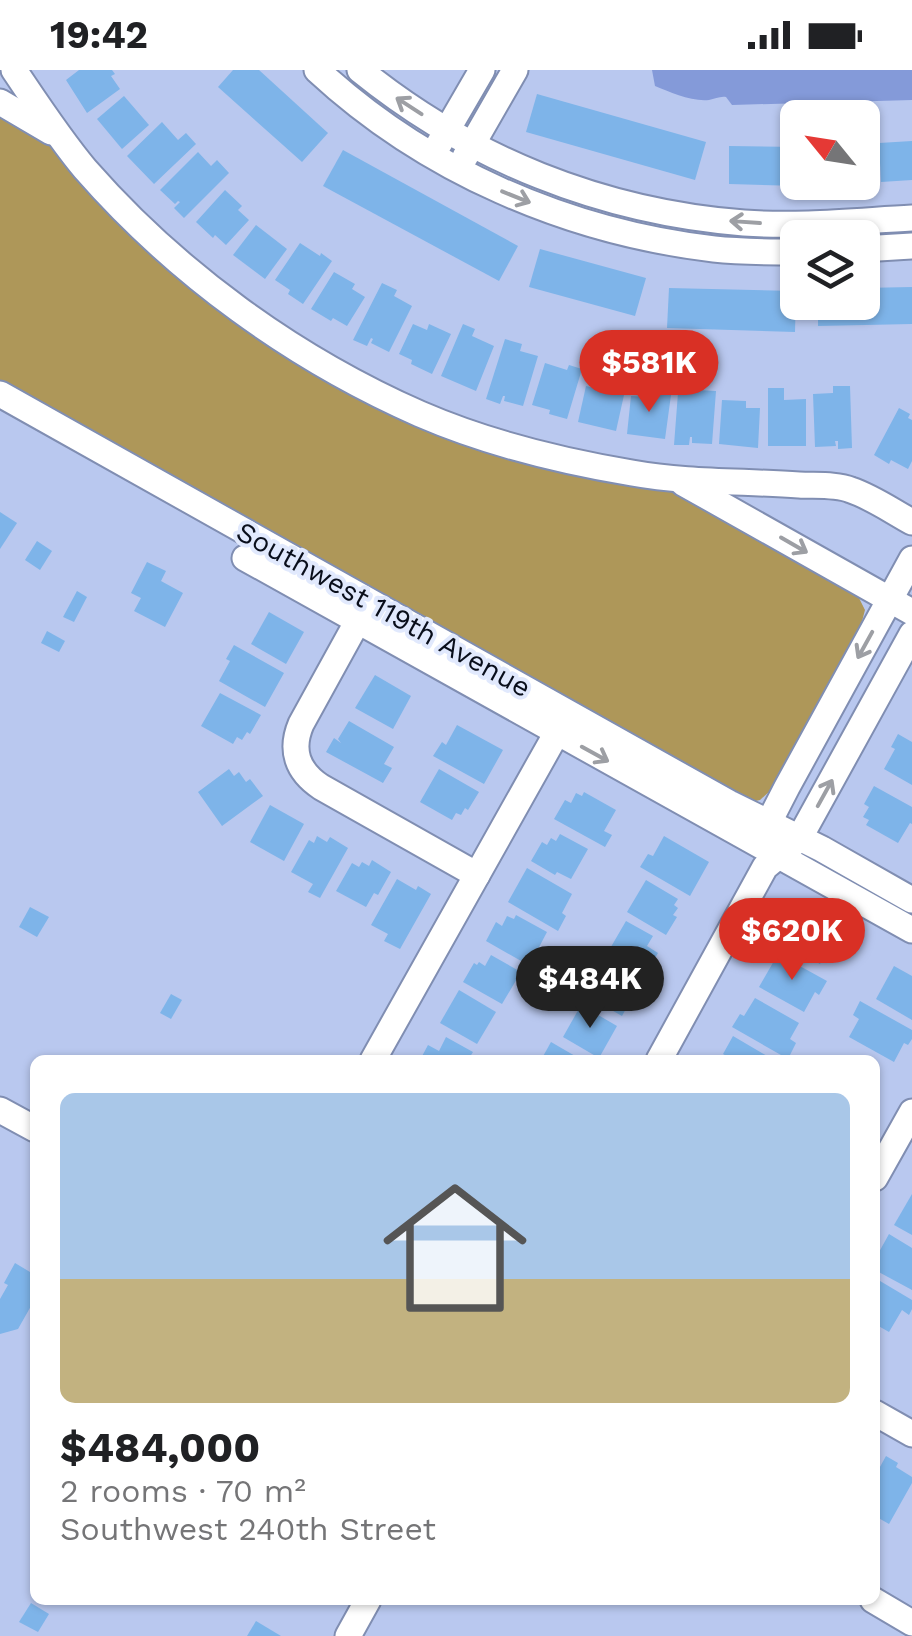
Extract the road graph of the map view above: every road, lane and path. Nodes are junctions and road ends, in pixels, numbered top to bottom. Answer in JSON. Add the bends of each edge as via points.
{"nodes":[{"id":1,"x":12,"y":70,"type":"edge"},
{"id":2,"x":317,"y":70,"type":"edge"},
{"id":3,"x":360,"y":70,"type":"edge"},
{"id":4,"x":482,"y":70,"type":"edge"},
{"id":5,"x":515,"y":70,"type":"edge"},
{"id":6,"x":0,"y":91,"type":"edge"},
{"id":7,"x":0,"y":102,"type":"edge"},
{"id":8,"x":447,"y":130,"type":"junction"},
{"id":9,"x":60,"y":137,"type":"junction"},
{"id":10,"x":472,"y":146,"type":"junction"},
{"id":11,"x":433,"y":155,"type":"junction"},
{"id":12,"x":458,"y":170,"type":"junction"},
{"id":13,"x":912,"y":218,"type":"edge"},
{"id":14,"x":912,"y":246,"type":"edge"},
{"id":15,"x":880,"y":248,"type":"edge"},
{"id":16,"x":780,"y":251,"type":"edge"},
{"id":17,"x":0,"y":394,"type":"edge"},
{"id":18,"x":679,"y":481,"type":"junction"},
{"id":19,"x":751,"y":482,"type":"junction"},
{"id":20,"x":746,"y":518,"type":"junction"},
{"id":21,"x":912,"y":522,"type":"edge"},
{"id":22,"x":245,"y":558,"type":"dead end"},
{"id":23,"x":912,"y":560,"type":"edge"},
{"id":24,"x":901,"y":606,"type":"edge"},
{"id":25,"x":363,"y":611,"type":"junction"},
{"id":26,"x":912,"y":634,"type":"edge"},
{"id":27,"x":563,"y":722,"type":"junction"},
{"id":28,"x":799,"y":839,"type":"junction"},
{"id":29,"x":769,"y":849,"type":"junction"},
{"id":30,"x":477,"y":875,"type":"junction"},
{"id":31,"x":912,"y":900,"type":"edge"},
{"id":32,"x":912,"y":930,"type":"edge"},
{"id":33,"x":377,"y":1055,"type":"edge"},
{"id":34,"x":662,"y":1055,"type":"edge"},
{"id":35,"x":0,"y":1110,"type":"edge"},
{"id":36,"x":912,"y":1112,"type":"edge"},
{"id":37,"x":30,"y":1126,"type":"edge"},
{"id":38,"x":880,"y":1169,"type":"edge"},
{"id":39,"x":880,"y":1416,"type":"edge"},
{"id":40,"x":912,"y":1434,"type":"edge"},
{"id":41,"x":880,"y":1604,"type":"edge"},
{"id":42,"x":365,"y":1605,"type":"edge"},
{"id":43,"x":912,"y":1623,"type":"edge"},
{"id":44,"x":348,"y":1636,"type":"edge"}],
"edges":[{"from":1,"to":6,"type":"street"},
{"from":1,"to":9,"type":"street"},
{"from":2,"to":11,"type":"street","via":[[374,118]]},
{"from":8,"to":3,"type":"street","one_way":true},
{"from":4,"to":8,"type":"street"},
{"from":5,"to":10,"type":"street"},
{"from":7,"to":9,"type":"street"},
{"from":8,"to":10,"type":"street"},
{"from":8,"to":11,"type":"street"},
{"from":9,"to":18,"type":"street","via":[[184,267],[338,373],[420,414],[488,438]]},
{"from":10,"to":12,"type":"street"},
{"from":13,"to":10,"type":"street","one_way":true,"via":[[778,224],[667,213],[560,184]]},
{"from":11,"to":12,"type":"street"},
{"from":12,"to":16,"type":"street","one_way":true,"via":[[539,207],[628,234],[713,249]]},
{"from":14,"to":15,"type":"street"},
{"from":17,"to":25,"type":"street","name":"Southwest 119th Avenue"},
{"from":18,"to":19,"type":"street"},
{"from":18,"to":20,"type":"street"},
{"from":19,"to":20,"type":"street","via":[[741,498]]},
{"from":19,"to":21,"type":"street","via":[[849,489]]},
{"from":20,"to":24,"type":"street","one_way":true},
{"from":22,"to":25,"type":"street","name":"Southwest 119th Avenue"},
{"from":23,"to":24,"type":"street"},
{"from":24,"to":29,"type":"street","one_way":true},
{"from":25,"to":27,"type":"street","name":"Southwest 119th Avenue"},
{"from":25,"to":30,"type":"street","via":[[295,737],[296,759],[321,786]]},
{"from":28,"to":26,"type":"street","one_way":true},
{"from":27,"to":29,"type":"street","name":"Southwest 119th Avenue"},
{"from":27,"to":30,"type":"street"},
{"from":28,"to":29,"type":"street"},
{"from":28,"to":31,"type":"street"},
{"from":29,"to":32,"type":"street","name":"Southwest 119th Avenue"},
{"from":29,"to":34,"type":"street"},
{"from":30,"to":33,"type":"street"},
{"from":35,"to":37,"type":"street"},
{"from":36,"to":38,"type":"street"},
{"from":39,"to":40,"type":"street"},
{"from":41,"to":43,"type":"street"},
{"from":42,"to":44,"type":"street"}]}
